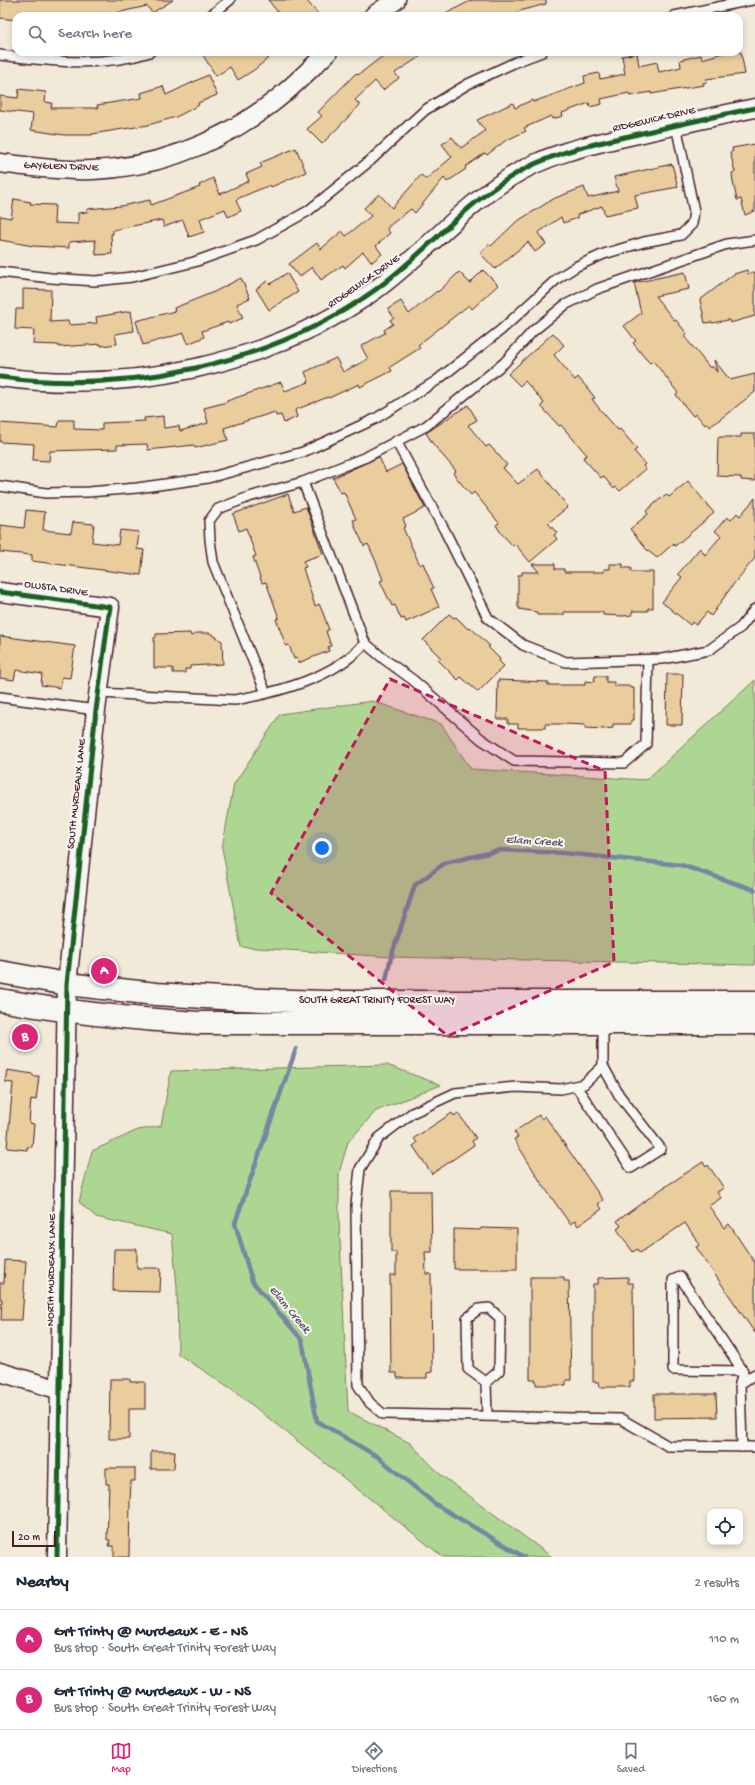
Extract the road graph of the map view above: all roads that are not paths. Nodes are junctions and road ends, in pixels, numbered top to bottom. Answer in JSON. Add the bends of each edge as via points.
{"nodes":[{"id":1,"x":230,"y":0,"type":"edge"},
{"id":2,"x":396,"y":0,"type":"edge"},
{"id":3,"x":752,"y":0,"type":"edge"},
{"id":4,"x":215,"y":12,"type":"edge"},
{"id":5,"x":379,"y":12,"type":"edge"},
{"id":6,"x":694,"y":12,"type":"edge"},
{"id":7,"x":0,"y":55,"type":"edge"},
{"id":8,"x":134,"y":56,"type":"edge"},
{"id":9,"x":324,"y":56,"type":"edge"},
{"id":10,"x":531,"y":56,"type":"edge"},
{"id":11,"x":755,"y":108,"type":"edge"},
{"id":12,"x":676,"y":125,"type":"junction"},
{"id":13,"x":0,"y":163,"type":"edge"},
{"id":14,"x":755,"y":240,"type":"edge"},
{"id":15,"x":0,"y":272,"type":"edge"},
{"id":16,"x":0,"y":377,"type":"edge"},
{"id":17,"x":396,"y":441,"type":"junction"},
{"id":18,"x":303,"y":482,"type":"junction"},
{"id":19,"x":0,"y":486,"type":"edge"},
{"id":20,"x":0,"y":592,"type":"edge"},
{"id":21,"x":110,"y":607,"type":"joint"},
{"id":22,"x":755,"y":609,"type":"edge"},
{"id":23,"x":365,"y":643,"type":"junction"},
{"id":24,"x":648,"y":660,"type":"junction"},
{"id":25,"x":266,"y":693,"type":"junction"},
{"id":26,"x":0,"y":697,"type":"edge"},
{"id":27,"x":97,"y":702,"type":"junction"},
{"id":28,"x":0,"y":972,"type":"edge"},
{"id":29,"x":66,"y":984,"type":"junction"},
{"id":30,"x":0,"y":1000,"type":"edge"},
{"id":31,"x":755,"y":1002,"type":"edge"},
{"id":32,"x":66,"y":1010,"type":"junction"},
{"id":33,"x":603,"y":1023,"type":"junction"},
{"id":34,"x":755,"y":1023,"type":"edge"},
{"id":35,"x":604,"y":1066,"type":"junction"},
{"id":36,"x":576,"y":1086,"type":"junction"},
{"id":37,"x":743,"y":1371,"type":"junction"},
{"id":38,"x":0,"y":1372,"type":"edge"},
{"id":39,"x":755,"y":1374,"type":"edge"},
{"id":40,"x":486,"y":1382,"type":"junction"},
{"id":41,"x":740,"y":1384,"type":"junction"},
{"id":42,"x":60,"y":1390,"type":"junction"},
{"id":43,"x":487,"y":1416,"type":"junction"},
{"id":44,"x":742,"y":1447,"type":"junction"},
{"id":45,"x":755,"y":1448,"type":"edge"},
{"id":46,"x":57,"y":1557,"type":"edge"}],
"edges":[{"from":1,"to":4,"type":"lane"},
{"from":2,"to":5,"type":"street"},
{"from":3,"to":6,"type":"lane"},
{"from":7,"to":8,"type":"lane","via":[[90,63]]},
{"from":9,"to":13,"type":"street","name":"GAYGLEN DRIVE","via":[[273,102],[202,146],[149,162],[94,170]]},
{"from":10,"to":15,"type":"lane","via":[[468,84],[425,110],[371,160],[308,211],[256,240],[194,262],[132,277],[95,281]]},
{"from":11,"to":12,"type":"street","name":"RIDGEWICK DRIVE"},
{"from":12,"to":16,"type":"street","name":"RIDGEWICK DRIVE","via":[[581,147],[548,159],[509,178],[472,206],[410,262],[374,290],[320,324],[262,349],[208,366],[145,377],[77,383]]},
{"from":12,"to":19,"type":"lane","via":[[694,211],[692,224],[681,235],[644,242],[604,254],[577,266],[558,278],[501,330],[436,381],[375,419],[303,452],[208,478],[88,492],[46,492]]},
{"from":14,"to":17,"type":"lane","via":[[712,249],[597,289],[565,305],[532,331],[504,363],[426,426]]},
{"from":17,"to":18,"type":"lane","via":[[366,457]]},
{"from":17,"to":24,"type":"lane","via":[[488,618],[522,645],[566,662]]},
{"from":18,"to":23,"type":"lane"},
{"from":18,"to":25,"type":"lane","via":[[249,497],[218,510],[209,521],[213,562]]},
{"from":20,"to":21,"type":"street","name":"OLUSTA DRIVE"},
{"from":21,"to":27,"type":"street","name":"SOUTH MURDEAUX LANE"},
{"from":22,"to":24,"type":"lane","via":[[741,627],[708,650]]},
{"from":23,"to":24,"type":"lane","via":[[413,680],[481,739],[514,761],[624,763],[646,744]]},
{"from":23,"to":25,"type":"lane","via":[[348,659],[317,676],[289,688]]},
{"from":25,"to":27,"type":"lane","via":[[235,700]]},
{"from":26,"to":27,"type":"lane"},
{"from":27,"to":29,"type":"street","name":"SOUTH MURDEAUX LANE"},
{"from":28,"to":29,"type":"main road","name":"SOUTH GREAT TRINITY FOREST WAY"},
{"from":29,"to":31,"type":"main road","name":"SOUTH GREAT TRINITY FOREST WAY","via":[[156,994],[269,1000]]},
{"from":29,"to":32,"type":"street","name":"NORTH MURDEAUX LANE"},
{"from":30,"to":32,"type":"main road","name":"SOUTH GREAT TRINITY FOREST WAY"},
{"from":32,"to":33,"type":"main road","name":"SOUTH GREAT TRINITY FOREST WAY","via":[[199,1023]]},
{"from":32,"to":42,"type":"street","name":"NORTH MURDEAUX LANE"},
{"from":33,"to":34,"type":"main road","name":"SOUTH GREAT TRINITY FOREST WAY"},
{"from":33,"to":35,"type":"lane"},
{"from":35,"to":36,"type":"lane","via":[[584,1084]]},
{"from":35,"to":36,"type":"lane","via":[[619,1095],[661,1149],[631,1168]]},
{"from":36,"to":43,"type":"lane","via":[[561,1089],[516,1087],[455,1093],[412,1113],[395,1125],[379,1138],[360,1168],[356,1205],[358,1385],[370,1403],[383,1414]]},
{"from":37,"to":37,"type":"lane","via":[[673,1370],[673,1280],[680,1277]]},
{"from":37,"to":41,"type":"lane"},
{"from":38,"to":42,"type":"street"},
{"from":39,"to":41,"type":"lane"},
{"from":40,"to":40,"type":"lane","via":[[499,1371],[500,1318],[489,1308],[479,1309],[467,1318],[468,1369]]},
{"from":40,"to":43,"type":"lane"},
{"from":41,"to":44,"type":"lane"},
{"from":42,"to":46,"type":"street","name":"NORTH MURDEAUX LANE"},
{"from":43,"to":44,"type":"lane","via":[[621,1419],[668,1446]]},
{"from":44,"to":45,"type":"lane"}]}
